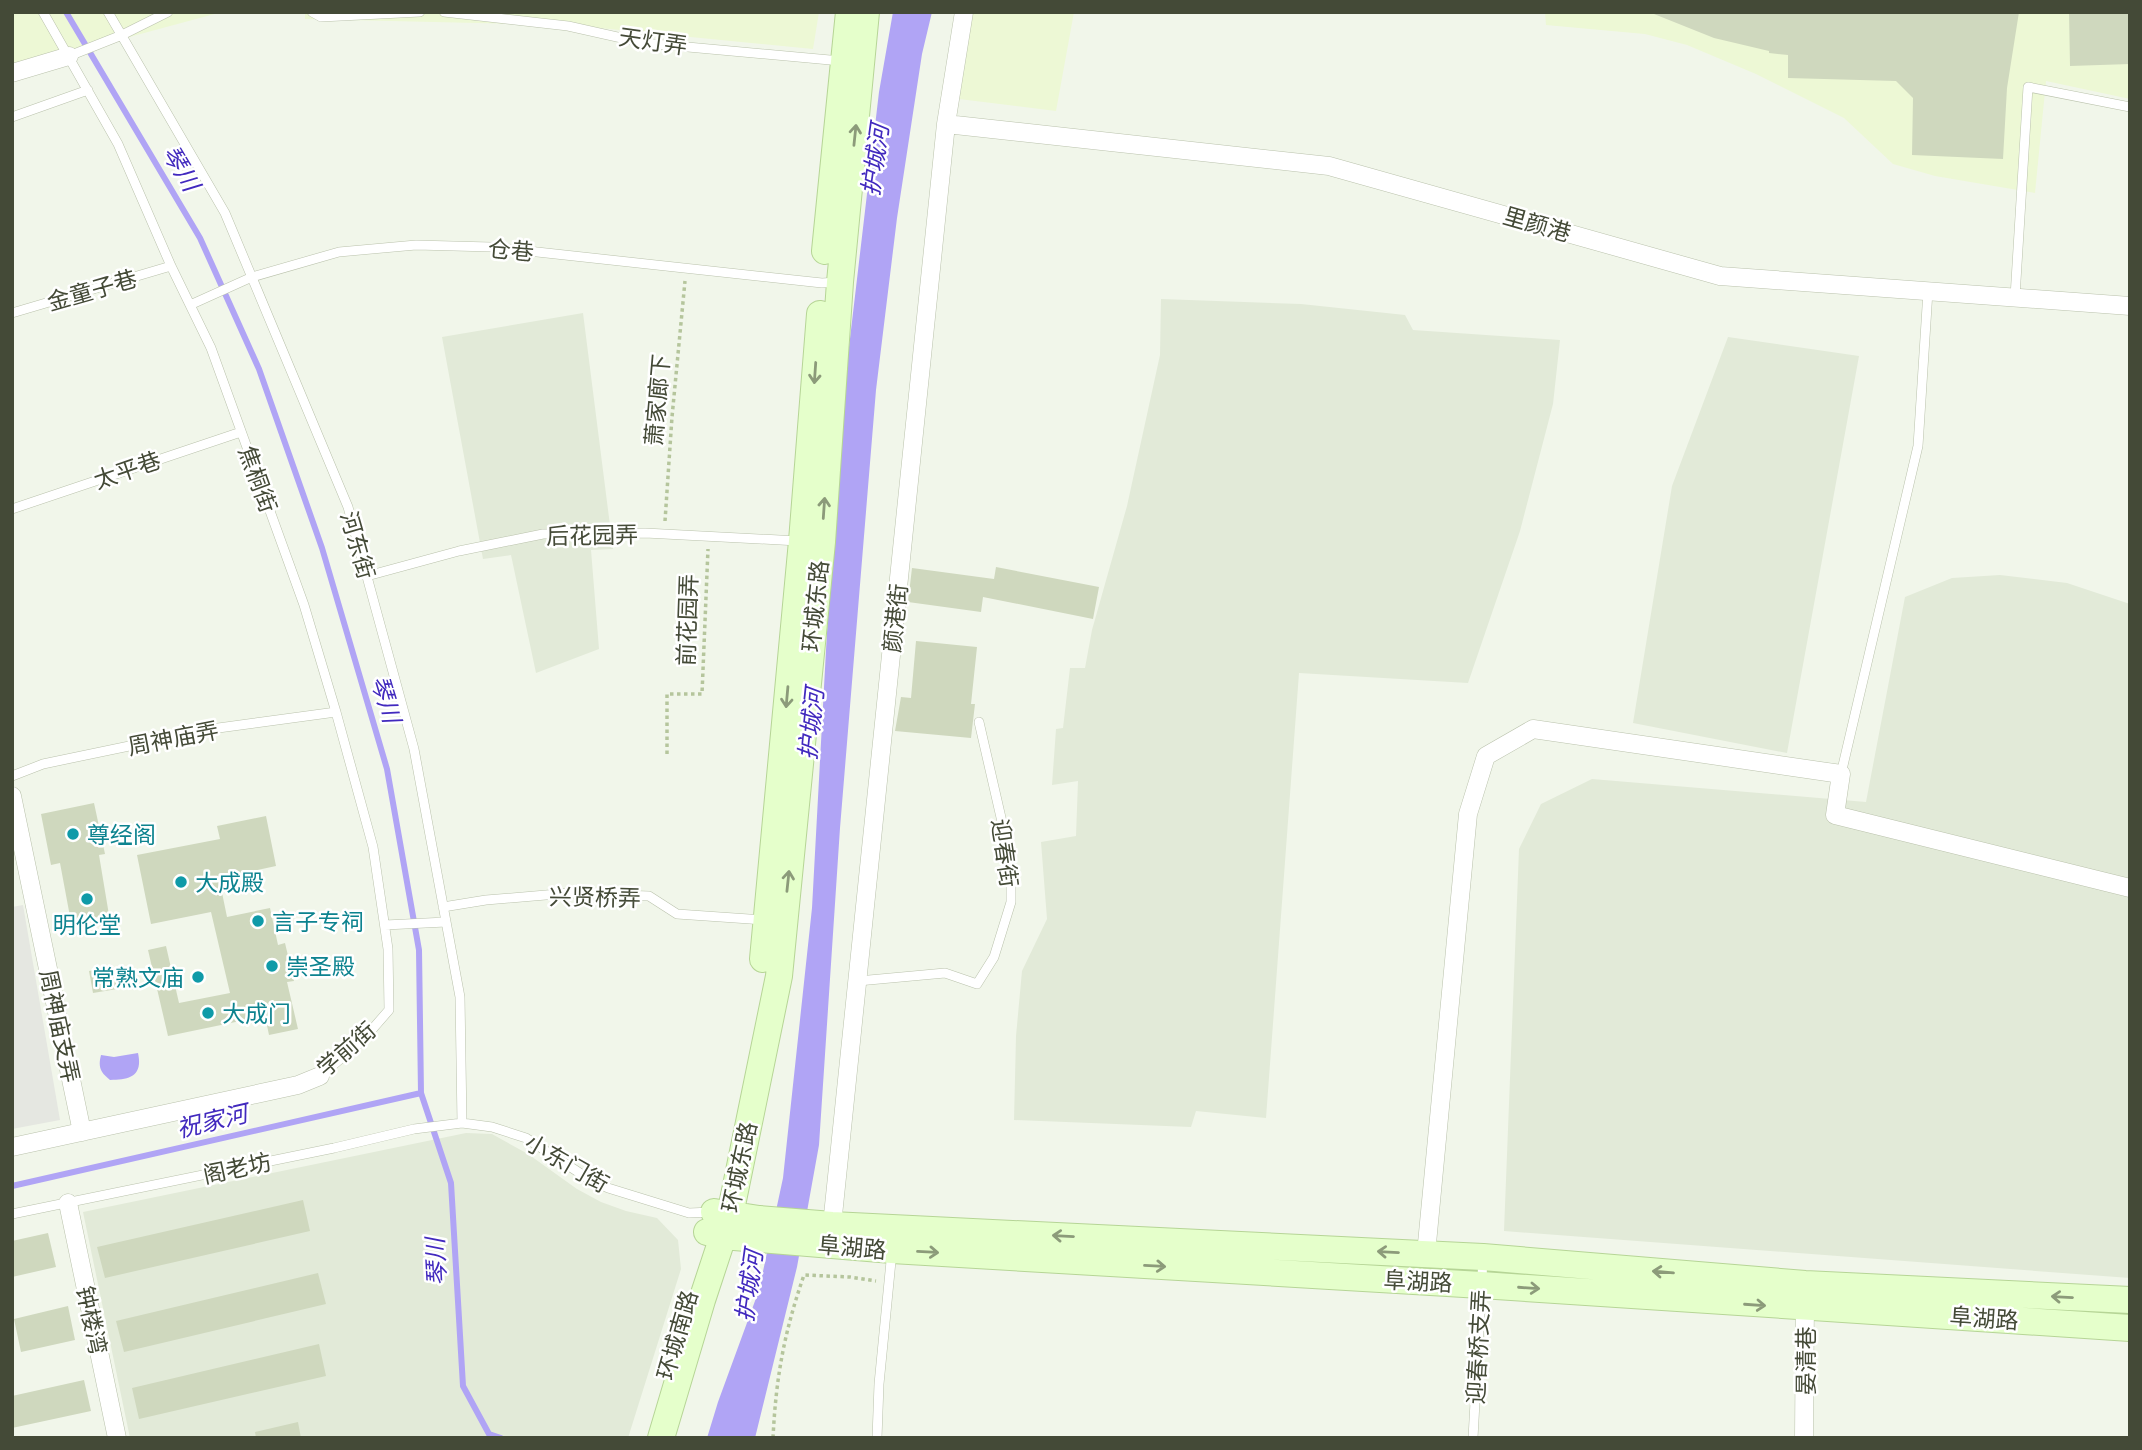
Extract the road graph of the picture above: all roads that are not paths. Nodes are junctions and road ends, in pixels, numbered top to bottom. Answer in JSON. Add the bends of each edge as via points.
{"nodes":[{"id":1,"x":43,"y":12,"type":"edge"},
{"id":2,"x":108,"y":12,"type":"edge"},
{"id":3,"x":168,"y":12,"type":"edge"},
{"id":4,"x":312,"y":12,"type":"edge"},
{"id":5,"x":420,"y":12,"type":"edge"},
{"id":6,"x":444,"y":12,"type":"edge"},
{"id":7,"x":849,"y":12,"type":"edge"},
{"id":8,"x":866,"y":12,"type":"edge"},
{"id":9,"x":964,"y":12,"type":"edge"},
{"id":10,"x":122,"y":35,"type":"junction"},
{"id":11,"x":69,"y":56,"type":"junction"},
{"id":12,"x":853,"y":62,"type":"junction"},
{"id":13,"x":12,"y":73,"type":"edge"},
{"id":14,"x":88,"y":90,"type":"junction"},
{"id":15,"x":2130,"y":107,"type":"edge"},
{"id":16,"x":12,"y":117,"type":"edge"},
{"id":17,"x":946,"y":124,"type":"junction"},
{"id":18,"x":171,"y":266,"type":"junction"},
{"id":19,"x":252,"y":277,"type":"junction"},
{"id":20,"x":831,"y":283,"type":"junction"},
{"id":21,"x":1928,"y":291,"type":"junction"},
{"id":22,"x":2015,"y":297,"type":"junction"},
{"id":23,"x":190,"y":304,"type":"junction"},
{"id":24,"x":2130,"y":306,"type":"edge"},
{"id":25,"x":12,"y":313,"type":"edge"},
{"id":26,"x":242,"y":432,"type":"junction"},
{"id":27,"x":12,"y":509,"type":"edge"},
{"id":28,"x":812,"y":542,"type":"junction"},
{"id":29,"x":367,"y":576,"type":"junction"},
{"id":30,"x":336,"y":712,"type":"junction"},
{"id":31,"x":978,"y":722,"type":"dead end"},
{"id":32,"x":1841,"y":774,"type":"junction"},
{"id":33,"x":12,"y":776,"type":"edge"},
{"id":34,"x":12,"y":796,"type":"edge"},
{"id":35,"x":2130,"y":888,"type":"edge"},
{"id":36,"x":443,"y":906,"type":"junction"},
{"id":37,"x":775,"y":921,"type":"junction"},
{"id":38,"x":446,"y":922,"type":"junction"},
{"id":39,"x":385,"y":925,"type":"junction"},
{"id":40,"x":858,"y":981,"type":"junction"},
{"id":41,"x":320,"y":1076,"type":"joint"},
{"id":42,"x":462,"y":1123,"type":"junction"},
{"id":43,"x":82,"y":1132,"type":"junction"},
{"id":44,"x":12,"y":1147,"type":"edge"},
{"id":45,"x":68,"y":1203,"type":"junction"},
{"id":46,"x":12,"y":1214,"type":"edge"},
{"id":47,"x":712,"y":1222,"type":"junction"},
{"id":48,"x":818,"y":1231,"type":"junction"},
{"id":49,"x":893,"y":1239,"type":"junction"},
{"id":50,"x":1426,"y":1254,"type":"junction"},
{"id":51,"x":1483,"y":1257,"type":"junction"},
{"id":52,"x":1481,"y":1285,"type":"junction"},
{"id":53,"x":1805,"y":1296,"type":"junction"},
{"id":54,"x":2130,"y":1300,"type":"edge"},
{"id":55,"x":2130,"y":1328,"type":"edge"},
{"id":56,"x":117,"y":1438,"type":"edge"},
{"id":57,"x":647,"y":1438,"type":"edge"},
{"id":58,"x":661,"y":1438,"type":"edge"},
{"id":59,"x":877,"y":1438,"type":"edge"},
{"id":60,"x":1473,"y":1438,"type":"edge"},
{"id":61,"x":1804,"y":1438,"type":"edge"}],
"edges":[{"from":1,"to":11,"type":"lane"},
{"from":2,"to":10,"type":"lane","name":"河东街"},
{"from":3,"to":10,"type":"lane"},
{"from":4,"to":5,"type":"lane","via":[[321,17]]},
{"from":6,"to":12,"type":"lane","name":"天灯弄","via":[[568,26],[644,43]]},
{"from":7,"to":12,"type":"main road","name":"环城东路"},
{"from":8,"to":12,"type":"main road","name":"环城东路"},
{"from":9,"to":17,"type":"street","name":"颜港街"},
{"from":10,"to":11,"type":"lane"},
{"from":10,"to":19,"type":"lane","name":"河东街","via":[[225,213]]},
{"from":11,"to":13,"type":"street"},
{"from":11,"to":14,"type":"lane","name":"焦桐街"},
{"from":12,"to":20,"type":"main road","name":"环城东路"},
{"from":14,"to":16,"type":"lane"},
{"from":14,"to":18,"type":"lane","name":"焦桐街","via":[[118,144]]},
{"from":15,"to":22,"type":"lane","via":[[2028,87]]},
{"from":17,"to":21,"type":"street","name":"里颜港","via":[[1329,166],[1720,276]]},
{"from":17,"to":40,"type":"street","name":"颜港街"},
{"from":18,"to":23,"type":"lane","name":"焦桐街"},
{"from":18,"to":25,"type":"lane","name":"金童子巷"},
{"from":19,"to":20,"type":"lane","name":"仓巷","via":[[339,253],[416,245],[491,247]]},
{"from":19,"to":23,"type":"lane","name":"仓巷"},
{"from":19,"to":29,"type":"lane","name":"河东街","via":[[348,507]]},
{"from":20,"to":28,"type":"main road","name":"环城东路"},
{"from":21,"to":22,"type":"street","name":"里颜港"},
{"from":21,"to":32,"type":"lane","via":[[1918,446]]},
{"from":22,"to":24,"type":"street","name":"里颜港"},
{"from":23,"to":26,"type":"lane","name":"焦桐街"},
{"from":26,"to":27,"type":"lane","name":"太平巷"},
{"from":26,"to":30,"type":"lane","name":"焦桐街","via":[[304,605]]},
{"from":28,"to":29,"type":"lane","name":"后花园弄","via":[[664,534],[542,534]]},
{"from":28,"to":37,"type":"main road","name":"环城东路"},
{"from":29,"to":36,"type":"lane","name":"河东街","via":[[414,749]]},
{"from":30,"to":33,"type":"lane","name":"周神庙弄","via":[[211,729],[43,764]]},
{"from":30,"to":39,"type":"lane","name":"焦桐街","via":[[373,847]]},
{"from":31,"to":40,"type":"lane","name":"迎春街","via":[[1012,861],[1012,901],[994,957],[977,984],[945,973]]},
{"from":32,"to":35,"type":"street","via":[[1835,815]]},
{"from":32,"to":50,"type":"street","via":[[1533,729],[1486,756],[1468,814]]},
{"from":34,"to":43,"type":"street","name":"周神庙支弄"},
{"from":36,"to":37,"type":"lane","name":"兴贤桥弄","via":[[569,893],[649,896],[677,914]]},
{"from":36,"to":38,"type":"lane","name":"河东街"},
{"from":37,"to":47,"type":"main road","name":"环城东路","via":[[779,976]]},
{"from":38,"to":39,"type":"lane"},
{"from":38,"to":42,"type":"lane","name":"河东街","via":[[460,997]]},
{"from":39,"to":41,"type":"lane","name":"学前街","via":[[389,1010],[362,1041]]},
{"from":40,"to":48,"type":"street","name":"颜港街"},
{"from":41,"to":43,"type":"street","name":"学前街","via":[[298,1085]]},
{"from":42,"to":45,"type":"lane","name":"阁老坊","via":[[414,1129]]},
{"from":42,"to":47,"type":"lane","name":"小东门街","via":[[526,1138],[592,1181]]},
{"from":43,"to":44,"type":"street","name":"学前街"},
{"from":45,"to":46,"type":"lane","name":"阁老坊"},
{"from":45,"to":56,"type":"street","name":"钟楼湾"},
{"from":47,"to":48,"type":"main road","name":"阜湖路"},
{"from":47,"to":57,"type":"main road","name":"环城南路"},
{"from":47,"to":58,"type":"main road","name":"环城南路"},
{"from":48,"to":49,"type":"main road","name":"阜湖路"},
{"from":50,"to":49,"type":"main road","name":"阜湖路","one_way":true},
{"from":49,"to":52,"type":"main road","name":"阜湖路","one_way":true},
{"from":49,"to":59,"type":"lane"},
{"from":50,"to":51,"type":"main road","name":"阜湖路"},
{"from":51,"to":52,"type":"lane","name":"迎春桥支弄"},
{"from":53,"to":51,"type":"main road","name":"阜湖路","one_way":true},
{"from":52,"to":53,"type":"main road","name":"阜湖路","one_way":true},
{"from":52,"to":60,"type":"lane","name":"迎春桥支弄"},
{"from":54,"to":53,"type":"main road","name":"阜湖路","one_way":true},
{"from":53,"to":55,"type":"main road","name":"阜湖路"},
{"from":53,"to":61,"type":"street","name":"晏清巷"}]}
